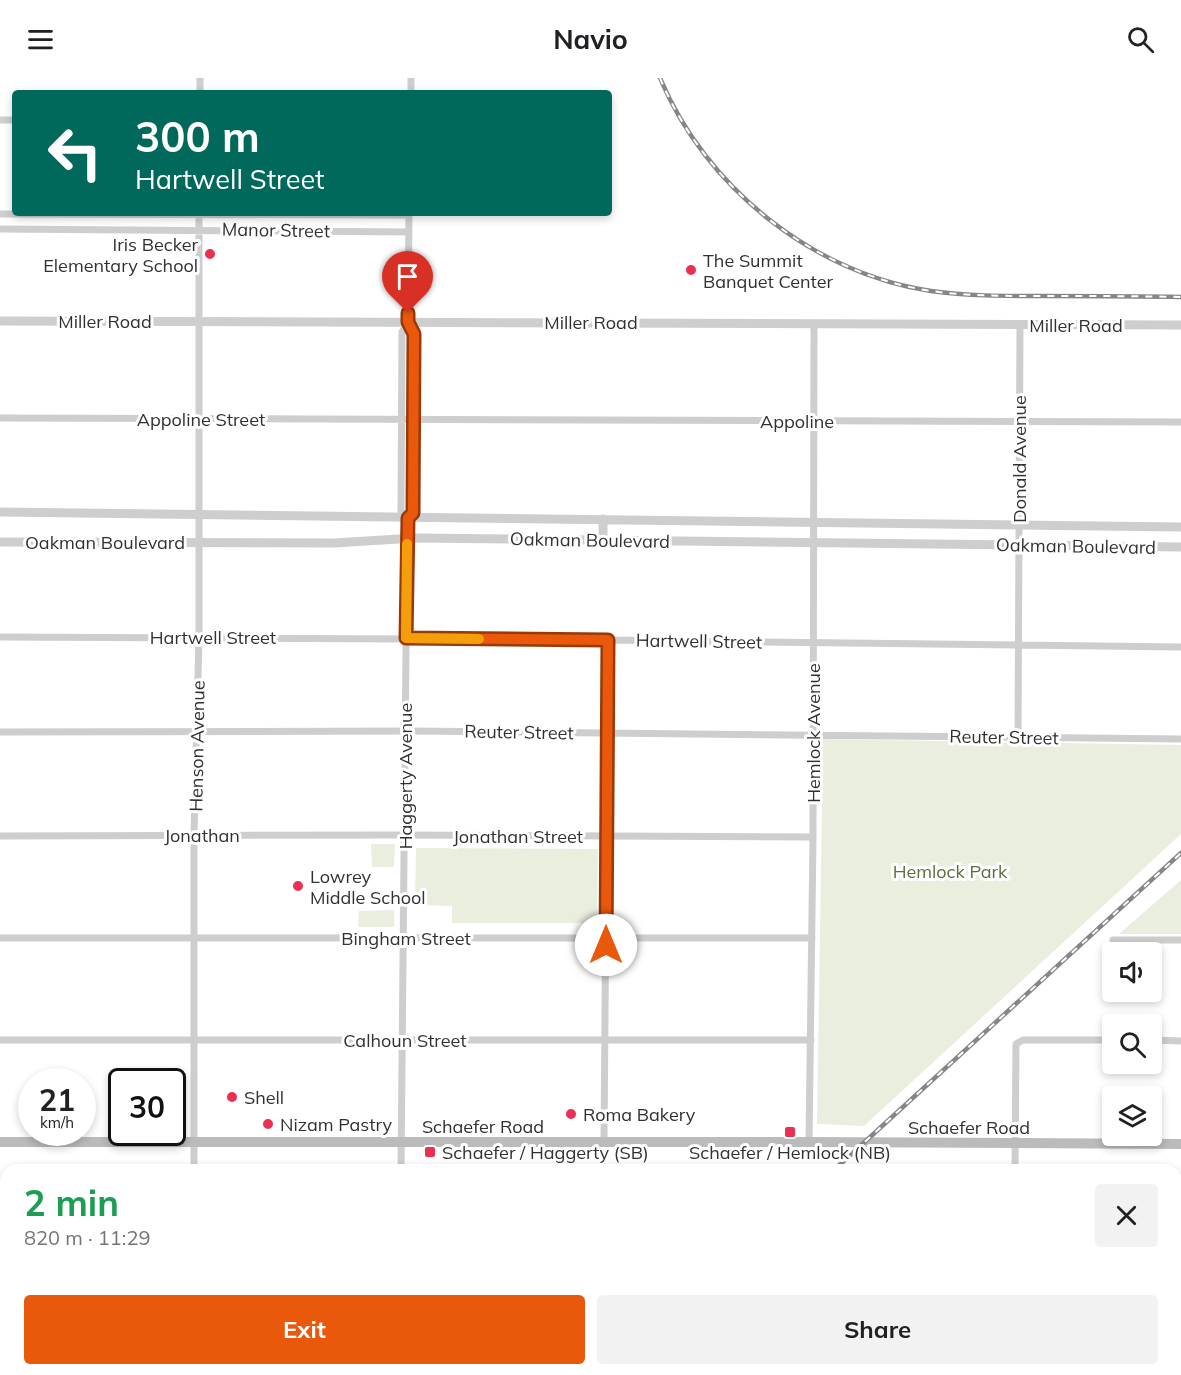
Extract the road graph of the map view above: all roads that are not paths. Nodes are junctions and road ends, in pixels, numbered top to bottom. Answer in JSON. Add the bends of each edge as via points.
{"nodes":[{"id":1,"x":199,"y":216,"type":"edge"},
{"id":2,"x":409,"y":216,"type":"edge"},
{"id":3,"x":0,"y":229,"type":"edge"},
{"id":4,"x":199,"y":229,"type":"junction"},
{"id":5,"x":408,"y":232,"type":"junction"},
{"id":6,"x":0,"y":321,"type":"edge"},
{"id":7,"x":199,"y":322,"type":"junction"},
{"id":8,"x":408,"y":322,"type":"junction"},
{"id":9,"x":814,"y":324,"type":"junction"},
{"id":10,"x":1020,"y":324,"type":"junction"},
{"id":11,"x":1181,"y":325,"type":"edge"},
{"id":12,"x":402,"y":366,"type":"junction"},
{"id":13,"x":414,"y":366,"type":"junction"},
{"id":14,"x":0,"y":418,"type":"edge"},
{"id":15,"x":199,"y":419,"type":"junction"},
{"id":16,"x":401,"y":419,"type":"junction"},
{"id":17,"x":413,"y":419,"type":"junction"},
{"id":18,"x":813,"y":421,"type":"junction"},
{"id":19,"x":1019,"y":422,"type":"junction"},
{"id":20,"x":1181,"y":422,"type":"edge"},
{"id":21,"x":401,"y":465,"type":"junction"},
{"id":22,"x":413,"y":465,"type":"junction"},
{"id":23,"x":0,"y":512,"type":"edge"},
{"id":24,"x":199,"y":513,"type":"junction"},
{"id":25,"x":408,"y":518,"type":"junction"},
{"id":26,"x":603,"y":519,"type":"junction"},
{"id":27,"x":813,"y":522,"type":"junction"},
{"id":28,"x":1019,"y":525,"type":"junction"},
{"id":29,"x":1181,"y":527,"type":"edge"},
{"id":30,"x":407,"y":539,"type":"junction"},
{"id":31,"x":603,"y":540,"type":"junction"},
{"id":32,"x":0,"y":542,"type":"edge"},
{"id":33,"x":199,"y":542,"type":"junction"},
{"id":34,"x":813,"y":542,"type":"junction"},
{"id":35,"x":1018,"y":545,"type":"junction"},
{"id":36,"x":1181,"y":547,"type":"edge"},
{"id":37,"x":0,"y":637,"type":"edge"},
{"id":38,"x":199,"y":637,"type":"junction"},
{"id":39,"x":406,"y":638,"type":"junction"},
{"id":40,"x":608,"y":640,"type":"junction"},
{"id":41,"x":813,"y":642,"type":"junction"},
{"id":42,"x":1018,"y":645,"type":"junction"},
{"id":43,"x":1181,"y":647,"type":"edge"},
{"id":44,"x":404,"y":731,"type":"junction"},
{"id":45,"x":0,"y":732,"type":"edge"},
{"id":46,"x":198,"y":732,"type":"junction"},
{"id":47,"x":608,"y":733,"type":"junction"},
{"id":48,"x":812,"y":735,"type":"junction"},
{"id":49,"x":1017,"y":737,"type":"junction"},
{"id":50,"x":1181,"y":739,"type":"edge"},
{"id":51,"x":194,"y":835,"type":"junction"},
{"id":52,"x":404,"y":835,"type":"junction"},
{"id":53,"x":0,"y":836,"type":"edge"},
{"id":54,"x":607,"y":836,"type":"junction"},
{"id":55,"x":813,"y":837,"type":"junction"},
{"id":56,"x":606,"y":937,"type":"junction"},
{"id":57,"x":0,"y":938,"type":"edge"},
{"id":58,"x":194,"y":938,"type":"junction"},
{"id":59,"x":403,"y":938,"type":"junction"},
{"id":60,"x":812,"y":938,"type":"junction"},
{"id":61,"x":1113,"y":940,"type":"dead end"},
{"id":62,"x":1181,"y":940,"type":"edge"},
{"id":63,"x":605,"y":1039,"type":"junction"},
{"id":64,"x":0,"y":1040,"type":"edge"},
{"id":65,"x":194,"y":1040,"type":"junction"},
{"id":66,"x":402,"y":1040,"type":"junction"},
{"id":67,"x":811,"y":1040,"type":"junction"},
{"id":68,"x":1102,"y":1040,"type":"edge"},
{"id":69,"x":1162,"y":1040,"type":"edge"},
{"id":70,"x":1181,"y":1041,"type":"edge"},
{"id":71,"x":0,"y":1142,"type":"edge"},
{"id":72,"x":194,"y":1142,"type":"junction"},
{"id":73,"x":401,"y":1142,"type":"junction"},
{"id":74,"x":604,"y":1142,"type":"junction"},
{"id":75,"x":809,"y":1142,"type":"junction"},
{"id":76,"x":1015,"y":1144,"type":"junction"},
{"id":77,"x":1181,"y":1144,"type":"edge"},
{"id":78,"x":194,"y":1164,"type":"edge"},
{"id":79,"x":401,"y":1164,"type":"edge"},
{"id":80,"x":1015,"y":1164,"type":"edge"}],
"edges":[{"from":1,"to":4,"type":"street"},
{"from":2,"to":5,"type":"street","name":"Haggerty Avenue"},
{"from":3,"to":4,"type":"street","name":"Manor Street"},
{"from":4,"to":5,"type":"street","name":"Manor Street"},
{"from":4,"to":7,"type":"street","name":"Henson Avenue"},
{"from":5,"to":8,"type":"street","name":"Haggerty Avenue"},
{"from":6,"to":7,"type":"street","name":"Miller Road"},
{"from":7,"to":8,"type":"street","name":"Miller Road"},
{"from":7,"to":15,"type":"street","name":"Henson Avenue"},
{"from":8,"to":9,"type":"street","name":"Miller Road"},
{"from":8,"to":12,"type":"street","name":"Haggerty Avenue","via":[[402,332]]},
{"from":8,"to":13,"type":"street","name":"Haggerty Avenue","via":[[414,334]]},
{"from":9,"to":10,"type":"street","name":"Miller Road"},
{"from":9,"to":18,"type":"street","name":"Hemlock Avenue"},
{"from":10,"to":11,"type":"street","name":"Miller Road"},
{"from":10,"to":19,"type":"street","name":"Donald Avenue"},
{"from":12,"to":13,"type":"street"},
{"from":12,"to":16,"type":"street","name":"Haggerty Avenue"},
{"from":13,"to":17,"type":"street","name":"Haggerty Avenue"},
{"from":14,"to":15,"type":"street","name":"Appoline Street"},
{"from":15,"to":16,"type":"street","name":"Appoline Street"},
{"from":15,"to":24,"type":"street","name":"Henson Avenue"},
{"from":16,"to":17,"type":"street","name":"Appoline Street"},
{"from":16,"to":21,"type":"street","name":"Haggerty Avenue"},
{"from":17,"to":18,"type":"street","name":"Appoline"},
{"from":17,"to":22,"type":"street","name":"Haggerty Avenue"},
{"from":18,"to":19,"type":"street","name":"Appoline"},
{"from":18,"to":27,"type":"street","name":"Hemlock Avenue"},
{"from":19,"to":20,"type":"street","name":"Appoline"},
{"from":19,"to":28,"type":"street","name":"Donald Avenue"},
{"from":21,"to":22,"type":"street"},
{"from":21,"to":25,"type":"street","name":"Haggerty Avenue","via":[[401,512]]},
{"from":22,"to":25,"type":"street","name":"Haggerty Avenue","via":[[413,513]]},
{"from":23,"to":24,"type":"street","name":"Oakman Boulevard"},
{"from":24,"to":25,"type":"street","name":"Oakman Boulevard"},
{"from":24,"to":33,"type":"street","name":"Henson Avenue"},
{"from":25,"to":26,"type":"street","name":"Oakman Boulevard"},
{"from":25,"to":30,"type":"street","name":"Haggerty Avenue"},
{"from":26,"to":27,"type":"street","name":"Oakman Boulevard"},
{"from":26,"to":31,"type":"street"},
{"from":27,"to":28,"type":"street","name":"Oakman Boulevard"},
{"from":27,"to":34,"type":"street","name":"Hemlock Avenue"},
{"from":28,"to":29,"type":"street","name":"Oakman Boulevard"},
{"from":28,"to":35,"type":"street","name":"Donald Avenue"},
{"from":30,"to":31,"type":"street","name":"Oakman Boulevard"},
{"from":30,"to":33,"type":"street","name":"Oakman Boulevard"},
{"from":30,"to":39,"type":"street","name":"Haggerty Avenue"},
{"from":31,"to":34,"type":"street","name":"Oakman Boulevard"},
{"from":32,"to":33,"type":"street","name":"Oakman Boulevard"},
{"from":33,"to":38,"type":"street","name":"Henson Avenue"},
{"from":34,"to":35,"type":"street","name":"Oakman Boulevard"},
{"from":34,"to":41,"type":"street","name":"Hemlock Avenue"},
{"from":35,"to":36,"type":"street","name":"Oakman Boulevard"},
{"from":35,"to":42,"type":"street","name":"Donald Avenue"},
{"from":37,"to":38,"type":"street","name":"Hartwell Street"},
{"from":38,"to":39,"type":"street","name":"Hartwell Street"},
{"from":38,"to":46,"type":"street","name":"Henson Avenue"},
{"from":39,"to":40,"type":"street","name":"Hartwell Street"},
{"from":39,"to":44,"type":"street","name":"Haggerty Avenue"},
{"from":40,"to":41,"type":"street","name":"Hartwell Street"},
{"from":40,"to":47,"type":"street"},
{"from":41,"to":42,"type":"street","name":"Hartwell Street"},
{"from":41,"to":48,"type":"street","name":"Hemlock Avenue"},
{"from":42,"to":43,"type":"street","name":"Hartwell Street"},
{"from":42,"to":49,"type":"street","name":"Donald Avenue"},
{"from":44,"to":46,"type":"street","name":"Reuter Street"},
{"from":44,"to":47,"type":"street","name":"Reuter Street"},
{"from":44,"to":52,"type":"street","name":"Haggerty Avenue"},
{"from":45,"to":46,"type":"street","name":"Reuter Street"},
{"from":46,"to":51,"type":"street","name":"Henson Avenue"},
{"from":47,"to":48,"type":"street","name":"Reuter Street"},
{"from":47,"to":54,"type":"street"},
{"from":48,"to":49,"type":"street","name":"Reuter Street"},
{"from":48,"to":55,"type":"street","name":"Hemlock Avenue"},
{"from":49,"to":50,"type":"street","name":"Reuter Street"},
{"from":51,"to":52,"type":"street","name":"Jonathan"},
{"from":51,"to":53,"type":"street","name":"Jonathan"},
{"from":51,"to":58,"type":"street","name":"Henson Avenue"},
{"from":52,"to":54,"type":"street","name":"Jonathan Street"},
{"from":52,"to":59,"type":"street","name":"Haggerty Avenue"},
{"from":54,"to":55,"type":"street","name":"Jonathan Street"},
{"from":54,"to":56,"type":"street"},
{"from":55,"to":60,"type":"street","name":"Hemlock Avenue"},
{"from":56,"to":59,"type":"street","name":"Bingham Street"},
{"from":56,"to":60,"type":"street","name":"Bingham Street"},
{"from":56,"to":63,"type":"street"},
{"from":57,"to":58,"type":"street","name":"Bingham Street"},
{"from":58,"to":59,"type":"street","name":"Bingham Street"},
{"from":58,"to":65,"type":"street","name":"Henson Avenue"},
{"from":59,"to":66,"type":"street","name":"Haggerty Avenue"},
{"from":60,"to":67,"type":"street","name":"Hemlock Avenue"},
{"from":61,"to":62,"type":"street"},
{"from":63,"to":66,"type":"street","name":"Calhoun Street"},
{"from":63,"to":67,"type":"street","name":"Calhoun Street"},
{"from":63,"to":74,"type":"street"},
{"from":64,"to":65,"type":"street","name":"Calhoun Street"},
{"from":65,"to":66,"type":"street","name":"Calhoun Street"},
{"from":65,"to":72,"type":"street","name":"Henson Avenue"},
{"from":66,"to":73,"type":"street","name":"Haggerty Avenue"},
{"from":67,"to":75,"type":"street","name":"Hemlock Avenue"},
{"from":68,"to":76,"type":"street","via":[[1019,1041]]},
{"from":69,"to":70,"type":"street"},
{"from":71,"to":72,"type":"main road","name":"Schaefer Road"},
{"from":72,"to":73,"type":"main road","name":"Schaefer Road"},
{"from":72,"to":78,"type":"street","name":"Henson Avenue"},
{"from":73,"to":74,"type":"main road","name":"Schaefer Road"},
{"from":73,"to":79,"type":"street","name":"Haggerty Avenue"},
{"from":74,"to":75,"type":"main road","name":"Schaefer Road"},
{"from":75,"to":76,"type":"main road","name":"Schaefer Road"},
{"from":76,"to":77,"type":"main road","name":"Schaefer Road"},
{"from":76,"to":80,"type":"street"}]}
